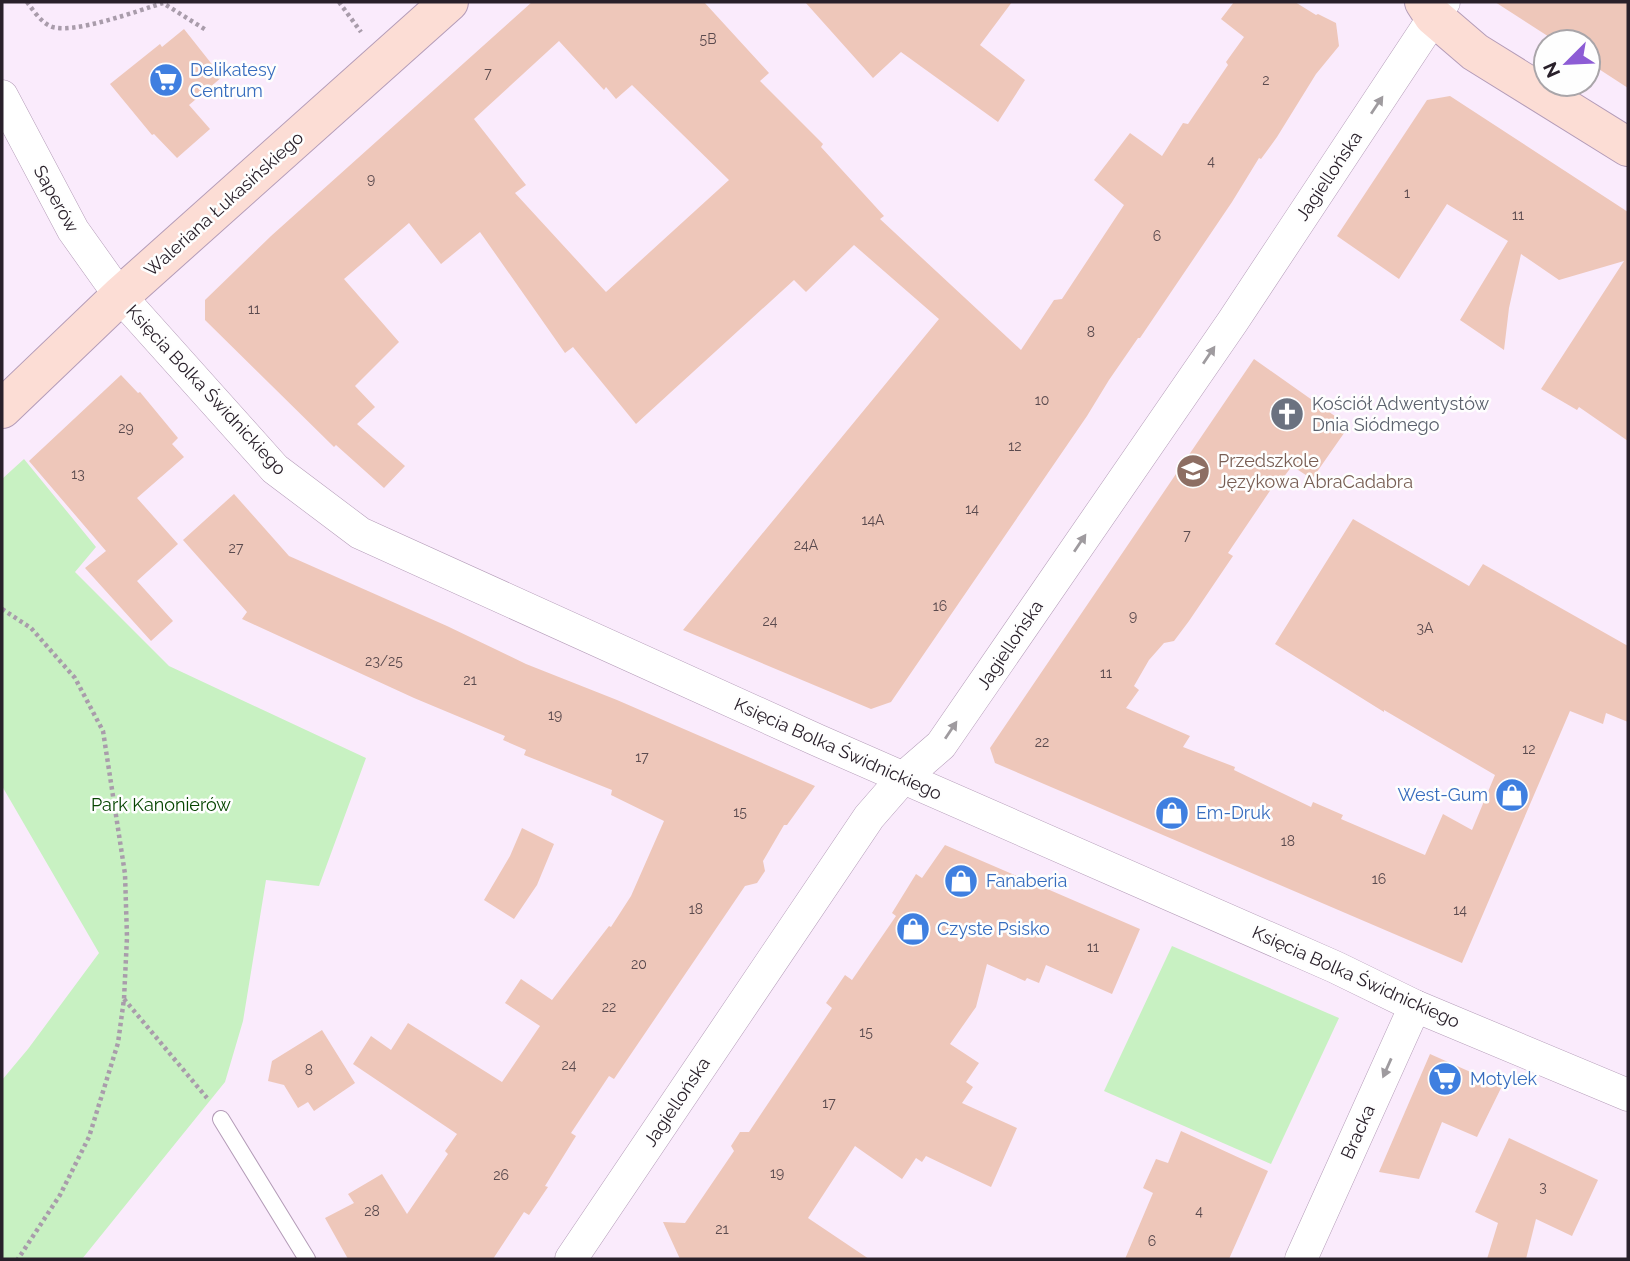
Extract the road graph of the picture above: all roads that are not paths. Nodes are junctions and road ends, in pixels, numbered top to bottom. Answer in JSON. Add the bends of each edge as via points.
{"nodes":[{"id":1,"x":449,"y":2,"type":"edge"},
{"id":2,"x":1434,"y":7,"type":"edge"},
{"id":3,"x":6,"y":115,"type":"edge"},
{"id":4,"x":1628,"y":147,"type":"edge"},
{"id":5,"x":120,"y":296,"type":"junction"},
{"id":6,"x":2,"y":409,"type":"edge"},
{"id":7,"x":903,"y":778,"type":"junction"},
{"id":8,"x":1415,"y":1006,"type":"junction"},
{"id":9,"x":1628,"y":1095,"type":"edge"},
{"id":10,"x":221,"y":1119,"type":"dead end"},
{"id":11,"x":307,"y":1259,"type":"edge"},
{"id":12,"x":571,"y":1259,"type":"edge"},
{"id":13,"x":1301,"y":1259,"type":"edge"}],
"edges":[{"from":1,"to":5,"type":"street","name":"Waleriana Łukasińskiego"},
{"from":2,"to":4,"type":"street","via":[[1475,52]]},
{"from":7,"to":2,"type":"street","name":"Jagiellońska","one_way":true,"via":[[941,746],[1233,321],[1403,66]]},
{"from":3,"to":5,"type":"street","name":"Saperów","via":[[73,230]]},
{"from":5,"to":6,"type":"street","name":"Waleriana Łukasińskiego"},
{"from":5,"to":7,"type":"street","name":"Księcia Bolka Świdnickiego","via":[[275,470],[360,533]]},
{"from":7,"to":8,"type":"street","name":"Księcia Bolka Świdnickiego"},
{"from":7,"to":12,"type":"street","name":"Jagiellońska","via":[[869,817]]},
{"from":8,"to":9,"type":"street","name":"Księcia Bolka Świdnickiego"},
{"from":8,"to":13,"type":"street","name":"Bracka","one_way":true},
{"from":10,"to":11,"type":"lane"}]}
